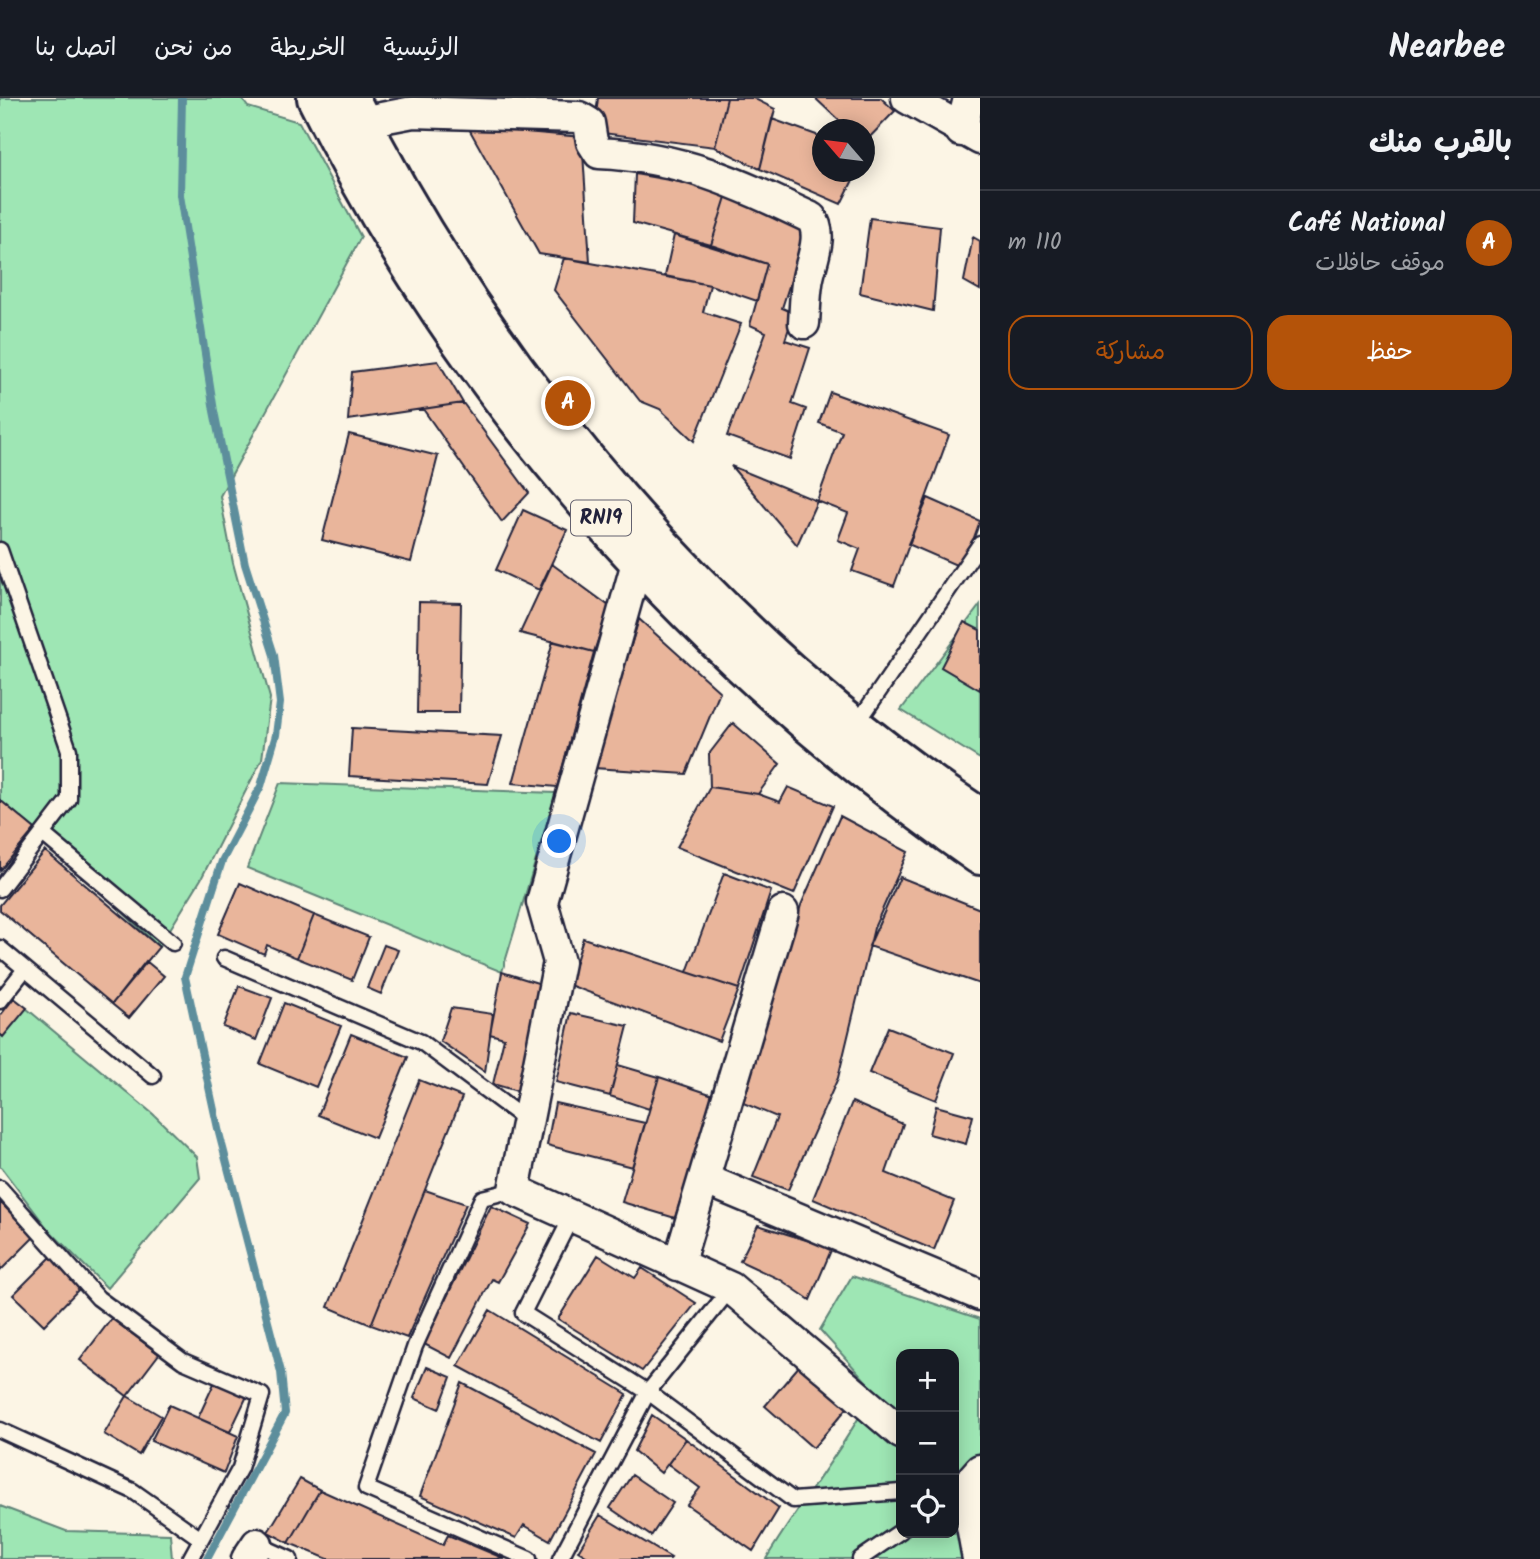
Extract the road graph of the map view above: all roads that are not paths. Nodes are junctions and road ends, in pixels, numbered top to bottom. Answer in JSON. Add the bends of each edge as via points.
{"nodes":[{"id":1,"x":317,"y":98,"type":"edge"},
{"id":2,"x":908,"y":98,"type":"edge"},
{"id":3,"x":969,"y":98,"type":"edge"},
{"id":4,"x":355,"y":110,"type":"edge"},
{"id":5,"x":970,"y":135,"type":"edge"},
{"id":6,"x":804,"y":323,"type":"dead end"},
{"id":7,"x":980,"y":544,"type":"edge"},
{"id":8,"x":0,"y":550,"type":"edge"},
{"id":9,"x":638,"y":559,"type":"junction"},
{"id":10,"x":855,"y":726,"type":"junction"},
{"id":11,"x":980,"y":818,"type":"edge"},
{"id":12,"x":44,"y":835,"type":"junction"},
{"id":13,"x":980,"y":855,"type":"edge"},
{"id":14,"x":0,"y":889,"type":"edge"},
{"id":15,"x":783,"y":912,"type":"dead end"},
{"id":16,"x":173,"y":943,"type":"dead end"},
{"id":17,"x":0,"y":948,"type":"edge"},
{"id":18,"x":223,"y":958,"type":"dead end"},
{"id":19,"x":24,"y":969,"type":"junction"},
{"id":20,"x":0,"y":1001,"type":"edge"},
{"id":21,"x":153,"y":1076,"type":"dead end"},
{"id":22,"x":527,"y":1121,"type":"junction"},
{"id":23,"x":704,"y":1180,"type":"junction"},
{"id":24,"x":0,"y":1188,"type":"edge"},
{"id":25,"x":514,"y":1190,"type":"junction"},
{"id":26,"x":572,"y":1216,"type":"junction"},
{"id":27,"x":678,"y":1265,"type":"junction"},
{"id":28,"x":731,"y":1288,"type":"junction"},
{"id":29,"x":980,"y":1295,"type":"edge"},
{"id":30,"x":648,"y":1392,"type":"junction"},
{"id":31,"x":896,"y":1429,"type":"edge"},
{"id":32,"x":0,"y":1430,"type":"edge"},
{"id":33,"x":961,"y":1483,"type":"edge"},
{"id":34,"x":896,"y":1492,"type":"edge"},
{"id":35,"x":896,"y":1534,"type":"edge"},
{"id":36,"x":201,"y":1539,"type":"junction"},
{"id":37,"x":252,"y":1552,"type":"edge"},
{"id":38,"x":190,"y":1559,"type":"edge"},
{"id":39,"x":290,"y":1559,"type":"edge"},
{"id":40,"x":529,"y":1559,"type":"edge"},
{"id":41,"x":559,"y":1559,"type":"edge"},
{"id":42,"x":860,"y":1559,"type":"edge"},
{"id":43,"x":978,"y":1559,"type":"edge"}],
"edges":[{"from":1,"to":9,"type":"highway","number":"RN19","via":[[372,199],[465,343],[577,490]]},
{"from":2,"to":5,"type":"street"},
{"from":3,"to":5,"type":"street"},
{"from":4,"to":6,"type":"street","via":[[579,117],[589,123],[599,153],[674,162],[726,177],[815,224],[817,239]]},
{"from":4,"to":10,"type":"highway","number":"RN19","via":[[429,240],[547,409],[690,575]]},
{"from":7,"to":10,"type":"lane"},
{"from":8,"to":12,"type":"lane","via":[[69,750],[69,799]]},
{"from":9,"to":13,"type":"highway","number":"RN19","via":[[794,714],[924,817]]},
{"from":9,"to":22,"type":"street","via":[[542,902],[559,962]]},
{"from":10,"to":11,"type":"highway","number":"RN19"},
{"from":12,"to":14,"type":"lane"},
{"from":12,"to":16,"type":"lane"},
{"from":15,"to":23,"type":"street"},
{"from":17,"to":19,"type":"lane"},
{"from":18,"to":22,"type":"lane","via":[[421,1042]]},
{"from":19,"to":20,"type":"lane"},
{"from":19,"to":21,"type":"lane"},
{"from":22,"to":25,"type":"street"},
{"from":23,"to":27,"type":"street"},
{"from":23,"to":29,"type":"street"},
{"from":24,"to":36,"type":"lane","via":[[98,1298],[183,1362],[262,1395],[240,1468]]},
{"from":25,"to":26,"type":"street"},
{"from":25,"to":40,"type":"lane","via":[[482,1198],[415,1346],[366,1488]]},
{"from":26,"to":27,"type":"street"},
{"from":26,"to":30,"type":"lane","via":[[523,1313]]},
{"from":27,"to":28,"type":"street"},
{"from":28,"to":30,"type":"lane"},
{"from":28,"to":31,"type":"street"},
{"from":30,"to":34,"type":"lane","via":[[793,1500]]},
{"from":30,"to":41,"type":"lane"},
{"from":32,"to":36,"type":"lane","via":[[133,1491]]},
{"from":33,"to":43,"type":"street"},
{"from":35,"to":42,"type":"lane"},
{"from":36,"to":38,"type":"lane"},
{"from":37,"to":39,"type":"lane"}]}
